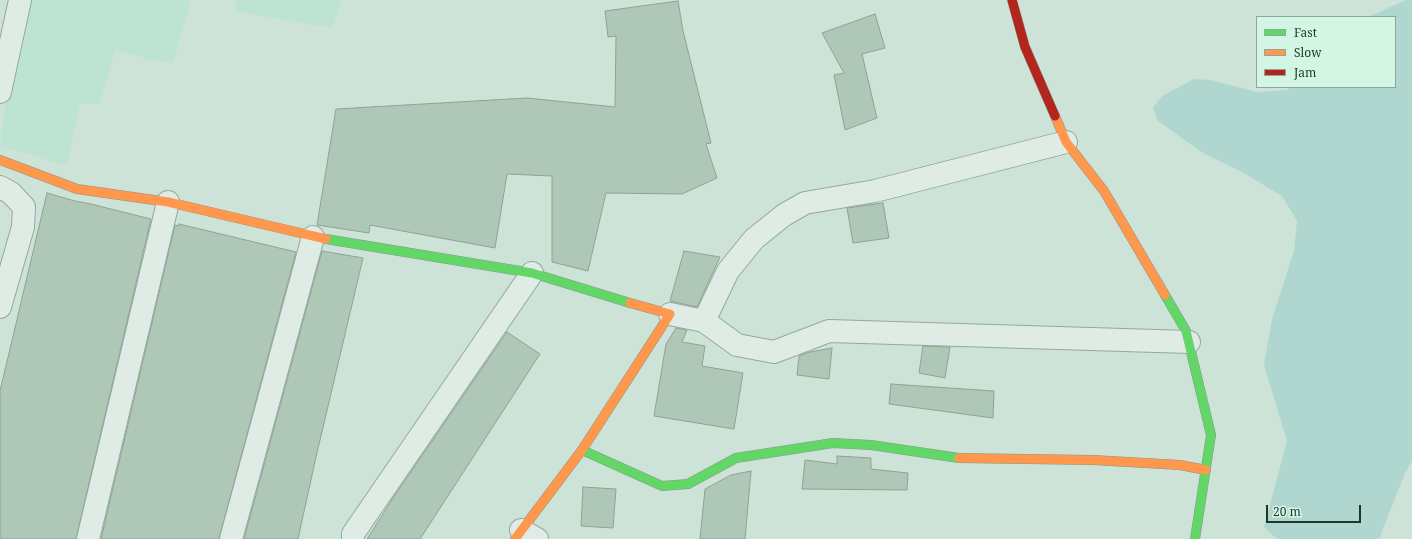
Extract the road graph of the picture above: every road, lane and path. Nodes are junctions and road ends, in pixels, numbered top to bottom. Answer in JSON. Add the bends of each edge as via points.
{"nodes":[{"id":1,"x":20,"y":0,"type":"edge"},
{"id":2,"x":1012,"y":0,"type":"edge"},
{"id":3,"x":0,"y":92,"type":"edge"},
{"id":4,"x":1066,"y":142,"type":"junction"},
{"id":5,"x":0,"y":160,"type":"edge"},
{"id":6,"x":0,"y":187,"type":"edge"},
{"id":7,"x":168,"y":202,"type":"junction"},
{"id":8,"x":313,"y":237,"type":"junction"},
{"id":9,"x":532,"y":273,"type":"junction"},
{"id":10,"x":0,"y":307,"type":"edge"},
{"id":11,"x":670,"y":314,"type":"junction"},
{"id":12,"x":704,"y":321,"type":"junction"},
{"id":13,"x":1189,"y":342,"type":"junction"},
{"id":14,"x":582,"y":450,"type":"junction"},
{"id":15,"x":1206,"y":470,"type":"junction"},
{"id":16,"x":524,"y":536,"type":"edge"},
{"id":17,"x":88,"y":539,"type":"edge"},
{"id":18,"x":231,"y":539,"type":"edge"},
{"id":19,"x":353,"y":539,"type":"edge"},
{"id":20,"x":1195,"y":539,"type":"edge"}],
"edges":[{"from":1,"to":3,"type":"street"},
{"from":2,"to":4,"type":"street","via":[[1026,47]]},
{"from":4,"to":12,"type":"street","via":[[875,191],[804,203],[754,239],[728,271]]},
{"from":4,"to":13,"type":"street","via":[[1104,191],[1186,330]]},
{"from":5,"to":7,"type":"street","via":[[77,189]]},
{"from":6,"to":10,"type":"street","via":[[11,193],[24,207],[23,227]]},
{"from":7,"to":8,"type":"street"},
{"from":7,"to":17,"type":"street"},
{"from":8,"to":9,"type":"street"},
{"from":8,"to":18,"type":"street"},
{"from":9,"to":11,"type":"street"},
{"from":9,"to":19,"type":"street","via":[[353,534]]},
{"from":11,"to":12,"type":"street"},
{"from":11,"to":14,"type":"street"},
{"from":12,"to":13,"type":"street","via":[[737,345],[774,352],[829,331]]},
{"from":13,"to":15,"type":"street","via":[[1211,435]]},
{"from":14,"to":15,"type":"street","via":[[662,486],[688,484],[736,458],[833,443],[871,445],[962,458],[1093,460],[1180,465]]},
{"from":14,"to":16,"type":"street"},
{"from":15,"to":20,"type":"street"}]}
